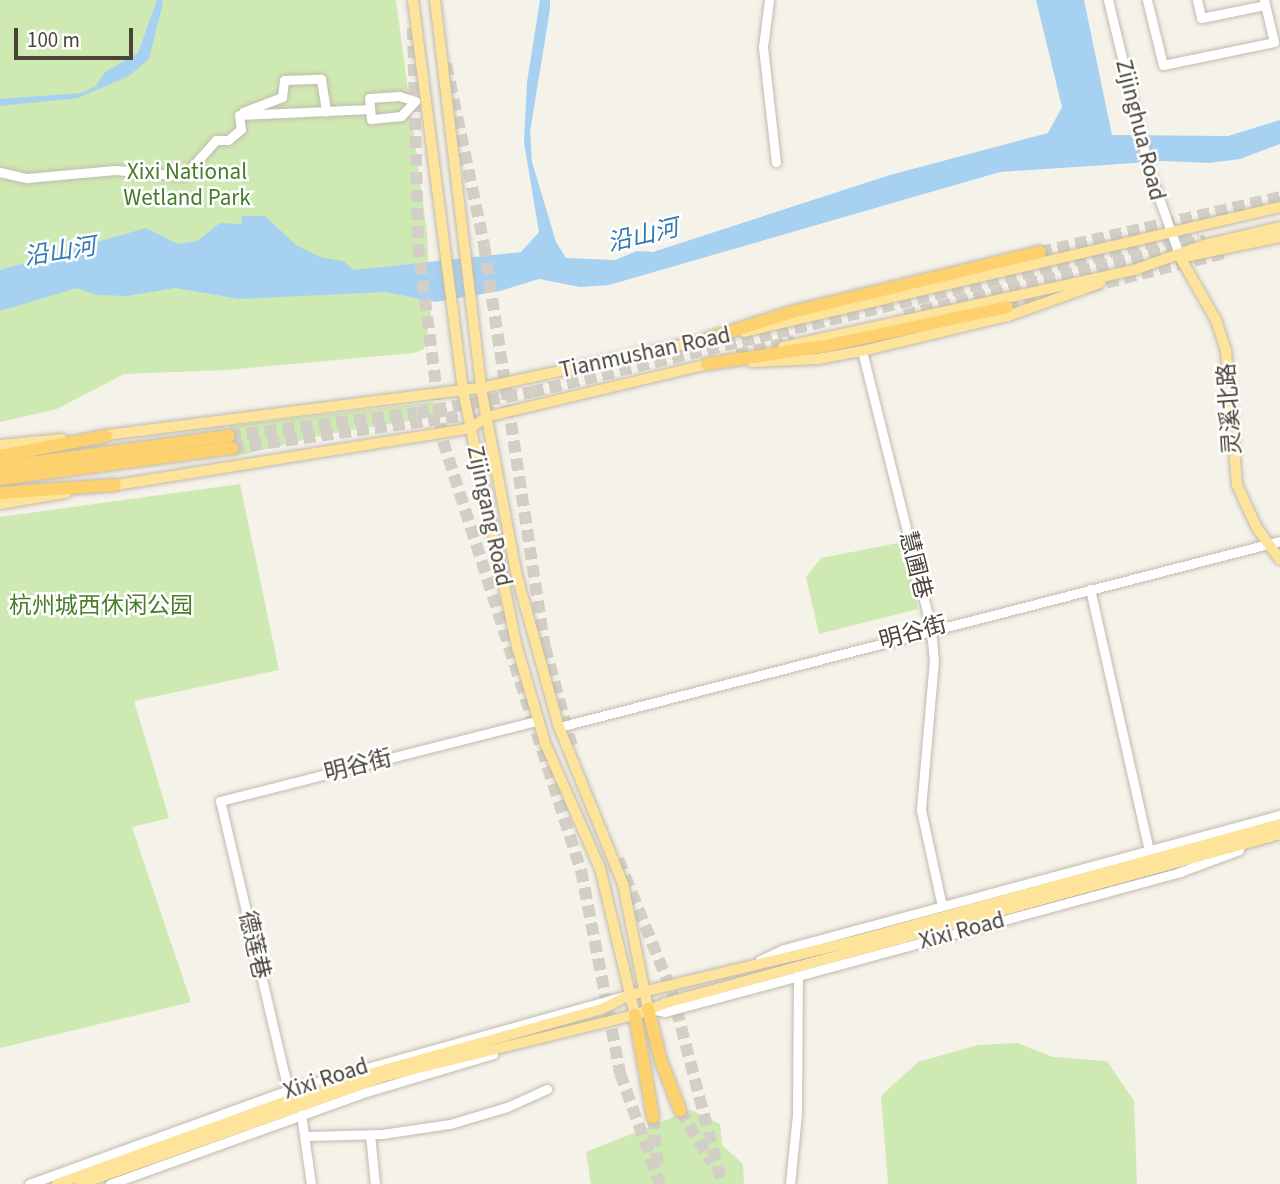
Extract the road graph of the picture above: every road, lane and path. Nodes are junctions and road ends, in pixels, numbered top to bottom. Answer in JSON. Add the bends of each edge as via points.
{"nodes":[{"id":1,"x":413,"y":0,"type":"edge"},
{"id":2,"x":435,"y":0,"type":"edge"},
{"id":3,"x":769,"y":0,"type":"edge"},
{"id":4,"x":1108,"y":0,"type":"edge"},
{"id":5,"x":1147,"y":0,"type":"edge"},
{"id":6,"x":1197,"y":0,"type":"edge"},
{"id":7,"x":1264,"y":2,"type":"edge"},
{"id":8,"x":370,"y":109,"type":"junction"},
{"id":9,"x":326,"y":112,"type":"junction"},
{"id":10,"x":239,"y":115,"type":"junction"},
{"id":11,"x":776,"y":162,"type":"dead end"},
{"id":12,"x":0,"y":172,"type":"edge"},
{"id":13,"x":1280,"y":207,"type":"edge"},
{"id":14,"x":1280,"y":228,"type":"edge"},
{"id":15,"x":1168,"y":235,"type":"junction"},
{"id":16,"x":1280,"y":237,"type":"edge"},
{"id":17,"x":1040,"y":252,"type":"tunnel mouth"},
{"id":18,"x":1180,"y":257,"type":"junction"},
{"id":19,"x":1137,"y":269,"type":"junction"},
{"id":20,"x":1007,"y":307,"type":"tunnel mouth"},
{"id":21,"x":707,"y":339,"type":"junction"},
{"id":22,"x":862,"y":351,"type":"junction"},
{"id":23,"x":708,"y":364,"type":"junction"},
{"id":24,"x":481,"y":388,"type":"junction"},
{"id":25,"x":463,"y":391,"type":"junction"},
{"id":26,"x":486,"y":417,"type":"junction"},
{"id":27,"x":471,"y":428,"type":"junction"},
{"id":28,"x":106,"y":436,"type":"junction"},
{"id":29,"x":0,"y":445,"type":"edge"},
{"id":30,"x":0,"y":456,"type":"edge"},
{"id":31,"x":0,"y":467,"type":"edge"},
{"id":32,"x":0,"y":480,"type":"edge"},
{"id":33,"x":115,"y":485,"type":"junction"},
{"id":34,"x":0,"y":493,"type":"edge"},
{"id":35,"x":0,"y":504,"type":"edge"},
{"id":36,"x":1280,"y":541,"type":"edge"},
{"id":37,"x":1268,"y":544,"type":"junction"},
{"id":38,"x":1280,"y":561,"type":"edge"},
{"id":39,"x":1090,"y":589,"type":"junction"},
{"id":40,"x":931,"y":628,"type":"junction"},
{"id":41,"x":537,"y":721,"type":"junction"},
{"id":42,"x":559,"y":727,"type":"junction"},
{"id":43,"x":220,"y":801,"type":"joint"},
{"id":44,"x":1280,"y":814,"type":"edge"},
{"id":45,"x":1280,"y":824,"type":"edge"},
{"id":46,"x":1276,"y":836,"type":"edge"},
{"id":47,"x":1149,"y":851,"type":"junction"},
{"id":48,"x":942,"y":906,"type":"junction"},
{"id":49,"x":757,"y":962,"type":"junction"},
{"id":50,"x":798,"y":976,"type":"junction"},
{"id":51,"x":645,"y":991,"type":"junction"},
{"id":52,"x":630,"y":995,"type":"junction"},
{"id":53,"x":648,"y":1009,"type":"junction"},
{"id":54,"x":635,"y":1015,"type":"junction"},
{"id":55,"x":508,"y":1048,"type":"junction"},
{"id":56,"x":547,"y":1089,"type":"dead end"},
{"id":57,"x":289,"y":1090,"type":"junction"},
{"id":58,"x":680,"y":1110,"type":"tunnel mouth"},
{"id":59,"x":301,"y":1114,"type":"junction"},
{"id":60,"x":653,"y":1117,"type":"tunnel mouth"},
{"id":61,"x":370,"y":1135,"type":"junction"},
{"id":62,"x":307,"y":1136,"type":"junction"},
{"id":63,"x":29,"y":1184,"type":"edge"},
{"id":64,"x":57,"y":1184,"type":"edge"},
{"id":65,"x":80,"y":1184,"type":"edge"},
{"id":66,"x":110,"y":1184,"type":"edge"},
{"id":67,"x":311,"y":1184,"type":"edge"},
{"id":68,"x":375,"y":1184,"type":"edge"},
{"id":69,"x":790,"y":1184,"type":"edge"}],
"edges":[{"from":1,"to":25,"type":"main road","name":"Zijingang Road"},
{"from":2,"to":24,"type":"main road","name":"Zijingang Road"},
{"from":3,"to":11,"type":"street","via":[[763,47]]},
{"from":4,"to":15,"type":"street","name":"Zijinghua Road"},
{"from":5,"to":7,"type":"street","via":[[1163,65],[1274,42]]},
{"from":6,"to":7,"type":"street","via":[[1201,18]]},
{"from":8,"to":8,"type":"street","via":[[371,119],[401,116],[415,101],[399,96],[369,98]]},
{"from":8,"to":9,"type":"street"},
{"from":9,"to":10,"type":"street"},
{"from":9,"to":10,"type":"street","via":[[321,79],[284,80],[282,97],[256,104]]},
{"from":10,"to":12,"type":"street","via":[[241,129],[228,140],[216,140],[184,176],[115,170],[27,178]]},
{"from":13,"to":15,"type":"main road","name":"Tianmushan Road"},
{"from":14,"to":18,"type":"main road","name":"Tianmushan Road","via":[[1204,245]]},
{"from":15,"to":18,"type":"street","name":"Zijinghua Road"},
{"from":15,"to":21,"type":"main road","name":"Tianmushan Road"},
{"from":16,"to":18,"type":"main road"},
{"from":17,"to":21,"type":"highway","via":[[792,312]]},
{"from":18,"to":19,"type":"main road","name":"Tianmushan Road"},
{"from":18,"to":37,"type":"main road","name":"灵溪北路","via":[[1216,320],[1226,351],[1237,485]]},
{"from":19,"to":22,"type":"main road","name":"Tianmushan Road","via":[[1008,316]]},
{"from":19,"to":23,"type":"main road","name":"Tianmushan Road"},
{"from":20,"to":23,"type":"highway","via":[[825,346]]},
{"from":21,"to":24,"type":"main road","name":"Tianmushan Road"},
{"from":22,"to":23,"type":"main road","name":"Tianmushan Road","via":[[818,359]]},
{"from":22,"to":40,"type":"street","name":"慧圃巷"},
{"from":23,"to":26,"type":"main road","name":"Tianmushan Road"},
{"from":24,"to":25,"type":"main road","name":"Tianmushan Road"},
{"from":24,"to":26,"type":"main road","name":"Zijingang Road"},
{"from":25,"to":27,"type":"main road","name":"Zijingang Road"},
{"from":25,"to":28,"type":"main road","name":"Tianmushan Road"},
{"from":26,"to":27,"type":"main road","name":"Tianmushan Road"},
{"from":26,"to":42,"type":"main road","name":"Zijingang Road","via":[[517,576]]},
{"from":27,"to":33,"type":"main road","name":"Tianmushan Road"},
{"from":27,"to":41,"type":"main road","name":"Zijingang Road"},
{"from":28,"to":29,"type":"main road","name":"Tianmushan Road"},
{"from":28,"to":30,"type":"highway"},
{"from":31,"to":32,"type":"highway","via":[[230,442]]},
{"from":33,"to":34,"type":"highway"},
{"from":33,"to":35,"type":"main road","name":"Tianmushan Road"},
{"from":36,"to":37,"type":"street","name":"明谷街"},
{"from":37,"to":38,"type":"main road","name":"灵溪北路"},
{"from":37,"to":39,"type":"street","name":"明谷街"},
{"from":39,"to":40,"type":"street","name":"明谷街"},
{"from":39,"to":47,"type":"street"},
{"from":40,"to":42,"type":"street","name":"明谷街"},
{"from":40,"to":48,"type":"street","name":"慧圃巷","via":[[934,660],[921,810]]},
{"from":41,"to":43,"type":"street","name":"明谷街"},
{"from":41,"to":52,"type":"main road","name":"Zijingang Road","via":[[600,868]]},
{"from":42,"to":51,"type":"main road","name":"Zijingang Road","via":[[623,884]]},
{"from":43,"to":57,"type":"street","name":"德莲巷"},
{"from":44,"to":47,"type":"street","name":"Xixi Road"},
{"from":45,"to":49,"type":"main road","name":"Xixi Road","via":[[863,939]]},
{"from":46,"to":50,"type":"street","name":"Xixi Road","via":[[1180,872]]},
{"from":46,"to":53,"type":"main road","name":"Xixi Road"},
{"from":47,"to":48,"type":"street","name":"Xixi Road"},
{"from":48,"to":49,"type":"street","name":"Xixi Road","via":[[783,949]]},
{"from":49,"to":51,"type":"main road","name":"Xixi Road"},
{"from":50,"to":53,"type":"street","name":"Xixi Road","via":[[665,1012]]},
{"from":50,"to":69,"type":"street","via":[[797,1114]]},
{"from":51,"to":52,"type":"main road","name":"Xixi Road"},
{"from":51,"to":53,"type":"main road","name":"Zijingang Road"},
{"from":52,"to":54,"type":"main road","name":"Zijingang Road"},
{"from":52,"to":57,"type":"street","name":"Xixi Road","via":[[590,1002]]},
{"from":52,"to":64,"type":"main road","name":"Xixi Road","via":[[602,1009],[337,1083]]},
{"from":53,"to":54,"type":"main road","name":"Xixi Road"},
{"from":53,"to":58,"type":"highway"},
{"from":54,"to":55,"type":"main road","name":"Xixi Road"},
{"from":54,"to":60,"type":"highway"},
{"from":55,"to":59,"type":"street","name":"Xixi Road"},
{"from":55,"to":65,"type":"main road","name":"Xixi Road","via":[[382,1077]]},
{"from":56,"to":61,"type":"street","via":[[450,1124]]},
{"from":57,"to":63,"type":"street","name":"Xixi Road"},
{"from":59,"to":62,"type":"street"},
{"from":59,"to":66,"type":"street","name":"Xixi Road"},
{"from":61,"to":62,"type":"street"},
{"from":61,"to":68,"type":"street"},
{"from":62,"to":67,"type":"street"}]}
